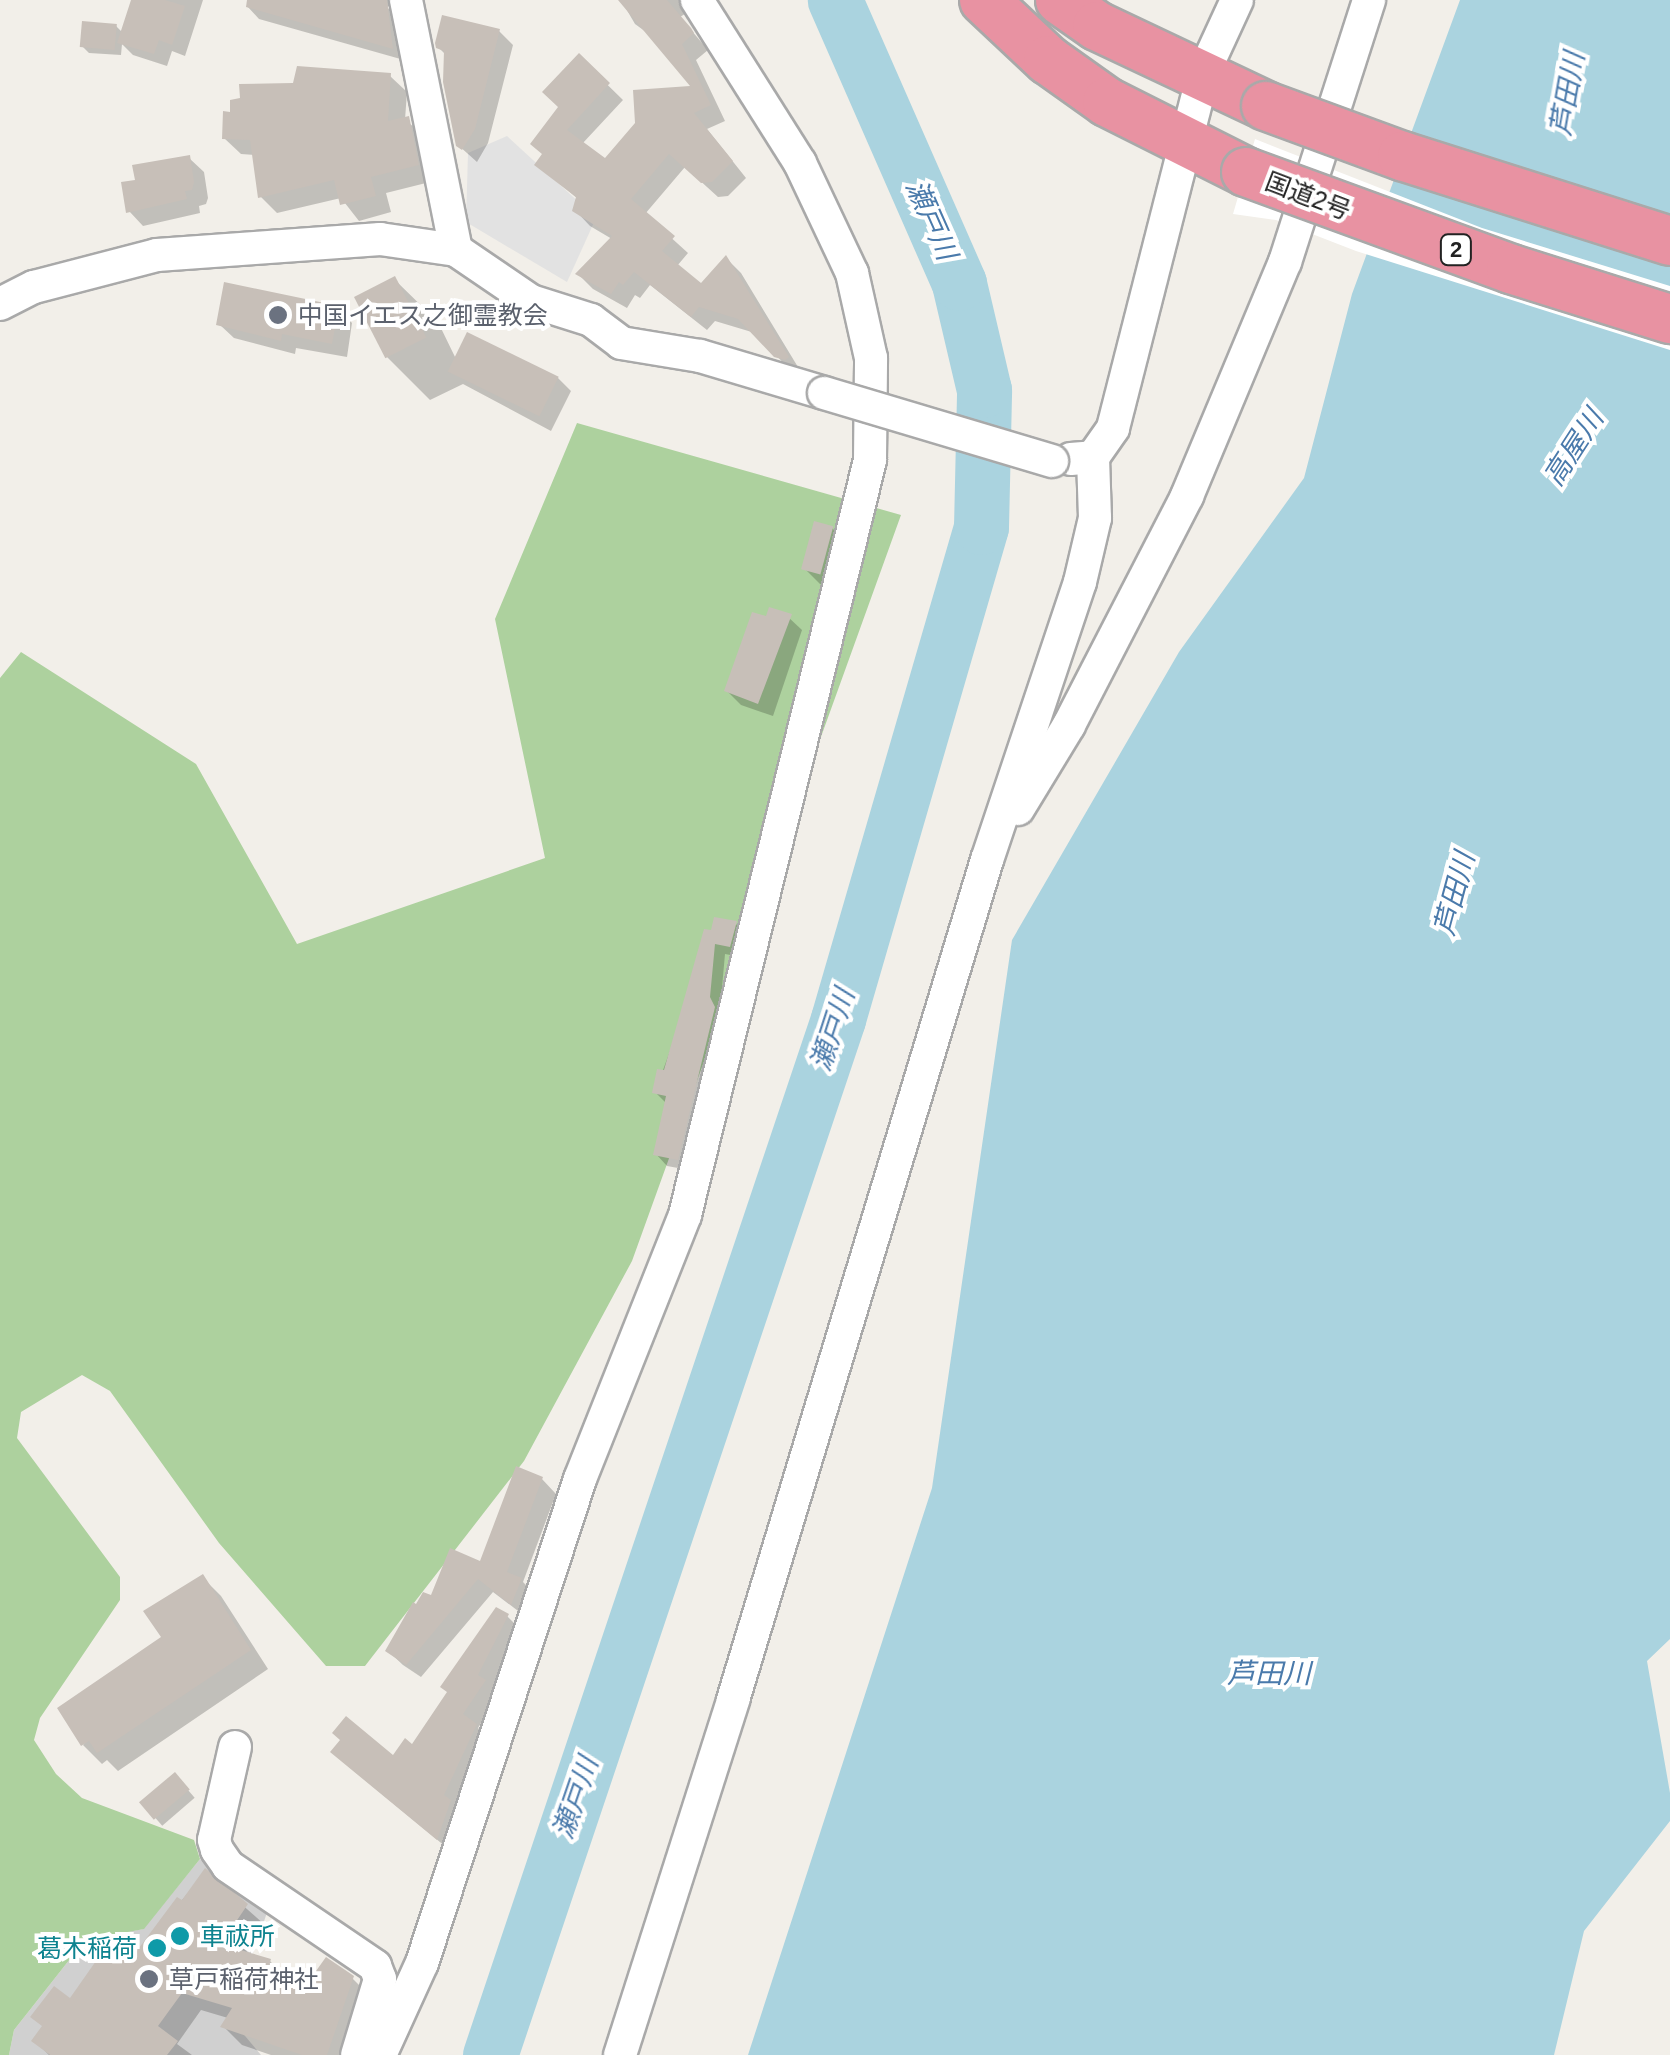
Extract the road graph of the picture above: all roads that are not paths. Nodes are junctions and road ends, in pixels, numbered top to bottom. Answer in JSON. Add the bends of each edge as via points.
{"nodes":[{"id":1,"x":406,"y":0,"type":"edge"},
{"id":2,"x":697,"y":0,"type":"edge"},
{"id":3,"x":984,"y":0,"type":"edge"},
{"id":4,"x":1060,"y":0,"type":"edge"},
{"id":5,"x":1237,"y":0,"type":"edge"},
{"id":6,"x":1369,"y":0,"type":"edge"},
{"id":7,"x":1203,"y":74,"type":"junction"},
{"id":8,"x":1184,"y":144,"type":"junction"},
{"id":9,"x":1670,"y":241,"type":"edge"},
{"id":10,"x":456,"y":250,"type":"junction"},
{"id":11,"x":0,"y":304,"type":"edge"},
{"id":12,"x":1670,"y":319,"type":"edge"},
{"id":13,"x":1093,"y":457,"type":"junction"},
{"id":14,"x":1068,"y":618,"type":"junction"},
{"id":15,"x":1090,"y":684,"type":"junction"},
{"id":16,"x":987,"y":860,"type":"junction"},
{"id":17,"x":235,"y":1747,"type":"dead end"},
{"id":18,"x":358,"y":2055,"type":"edge"},
{"id":19,"x":380,"y":2055,"type":"edge"},
{"id":20,"x":620,"y":2055,"type":"edge"}],
"edges":[{"from":1,"to":10,"type":"street"},
{"from":2,"to":19,"type":"street","via":[[800,164],[852,273],[871,358],[870,460],[685,1215],[580,1478],[422,1962]]},
{"from":3,"to":8,"type":"highway","name":"国道2号","number":"2","via":[[1078,81]]},
{"from":4,"to":7,"type":"highway","via":[[1097,26]]},
{"from":5,"to":7,"type":"street"},
{"from":6,"to":15,"type":"street","via":[[1284,262],[1187,496]]},
{"from":7,"to":8,"type":"street"},
{"from":7,"to":9,"type":"highway","bridge":true,"via":[[1266,106],[1402,156]]},
{"from":8,"to":12,"type":"highway","name":"国道2号","number":"2","bridge":true,"via":[[1475,257]]},
{"from":8,"to":13,"type":"street","via":[[1113,428]]},
{"from":10,"to":11,"type":"street","via":[[380,240],[157,255],[34,287]]},
{"from":10,"to":13,"type":"street","bridge":true,"via":[[531,301],[590,320],[621,343],[700,356],[1052,461]]},
{"from":13,"to":14,"type":"street","via":[[1095,518]]},
{"from":14,"to":15,"type":"street","via":[[1074,664]]},
{"from":14,"to":16,"type":"street"},
{"from":15,"to":16,"type":"street"},
{"from":16,"to":20,"type":"street"},
{"from":17,"to":18,"type":"street","via":[[217,1850],[228,1866],[376,1966],[380,1979]]}]}
